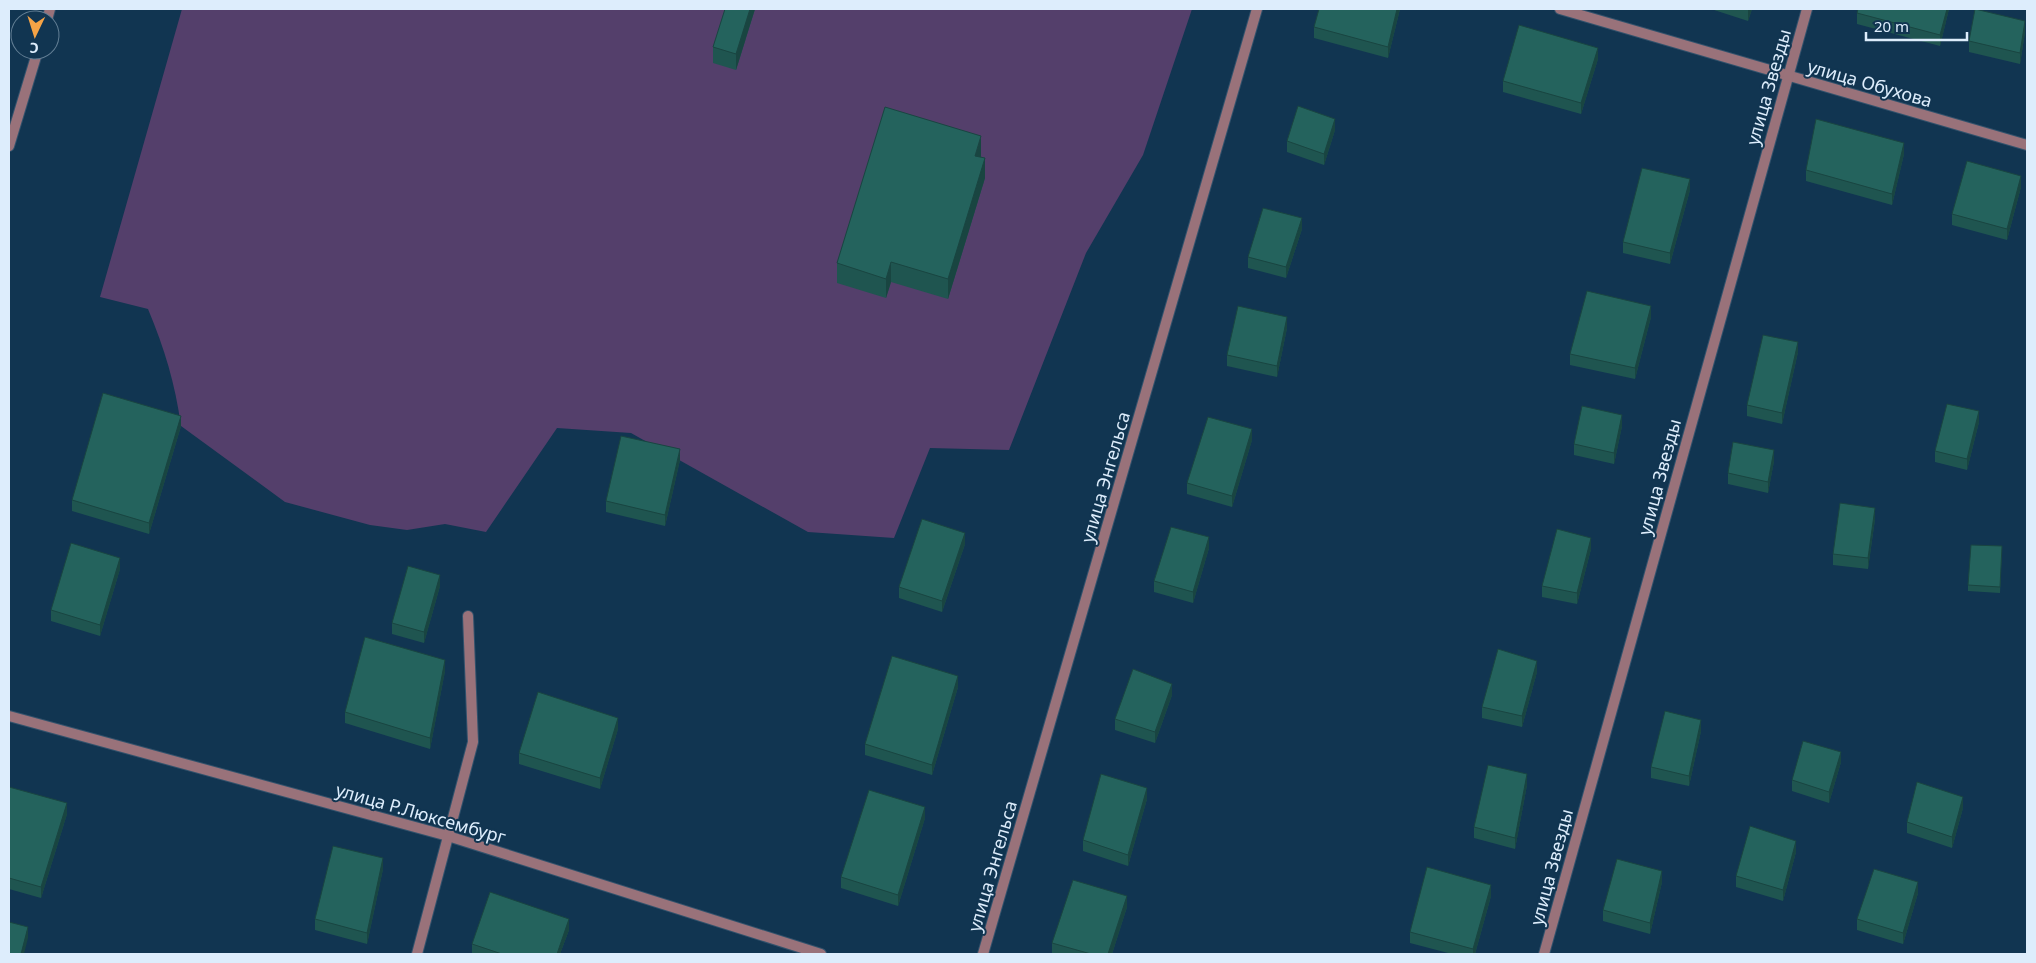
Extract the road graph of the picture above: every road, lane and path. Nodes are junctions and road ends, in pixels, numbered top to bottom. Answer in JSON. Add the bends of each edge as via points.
{"nodes":[{"id":1,"x":1257,"y":9,"type":"edge"},
{"id":2,"x":1560,"y":9,"type":"edge"},
{"id":3,"x":1807,"y":9,"type":"edge"},
{"id":4,"x":35,"y":60,"type":"edge"},
{"id":5,"x":1787,"y":76,"type":"junction"},
{"id":6,"x":2027,"y":145,"type":"edge"},
{"id":7,"x":9,"y":146,"type":"edge"},
{"id":8,"x":468,"y":616,"type":"dead end"},
{"id":9,"x":9,"y":716,"type":"edge"},
{"id":10,"x":448,"y":836,"type":"junction"},
{"id":11,"x":417,"y":954,"type":"edge"},
{"id":12,"x":821,"y":954,"type":"edge"},
{"id":13,"x":983,"y":954,"type":"edge"},
{"id":14,"x":1544,"y":954,"type":"edge"}],
"edges":[{"from":1,"to":13,"type":"street","name":"улица Энгельса"},
{"from":2,"to":5,"type":"street","name":"улица Обухова"},
{"from":3,"to":5,"type":"street","name":"улица Звезды"},
{"from":4,"to":7,"type":"street"},
{"from":5,"to":6,"type":"street","name":"улица Обухова"},
{"from":5,"to":14,"type":"street","name":"улица Звезды"},
{"from":8,"to":10,"type":"street","via":[[473,742]]},
{"from":9,"to":10,"type":"street","name":"улица Р.Люксембург"},
{"from":10,"to":11,"type":"street"},
{"from":10,"to":12,"type":"street","name":"улица Р.Люксембург"}]}
